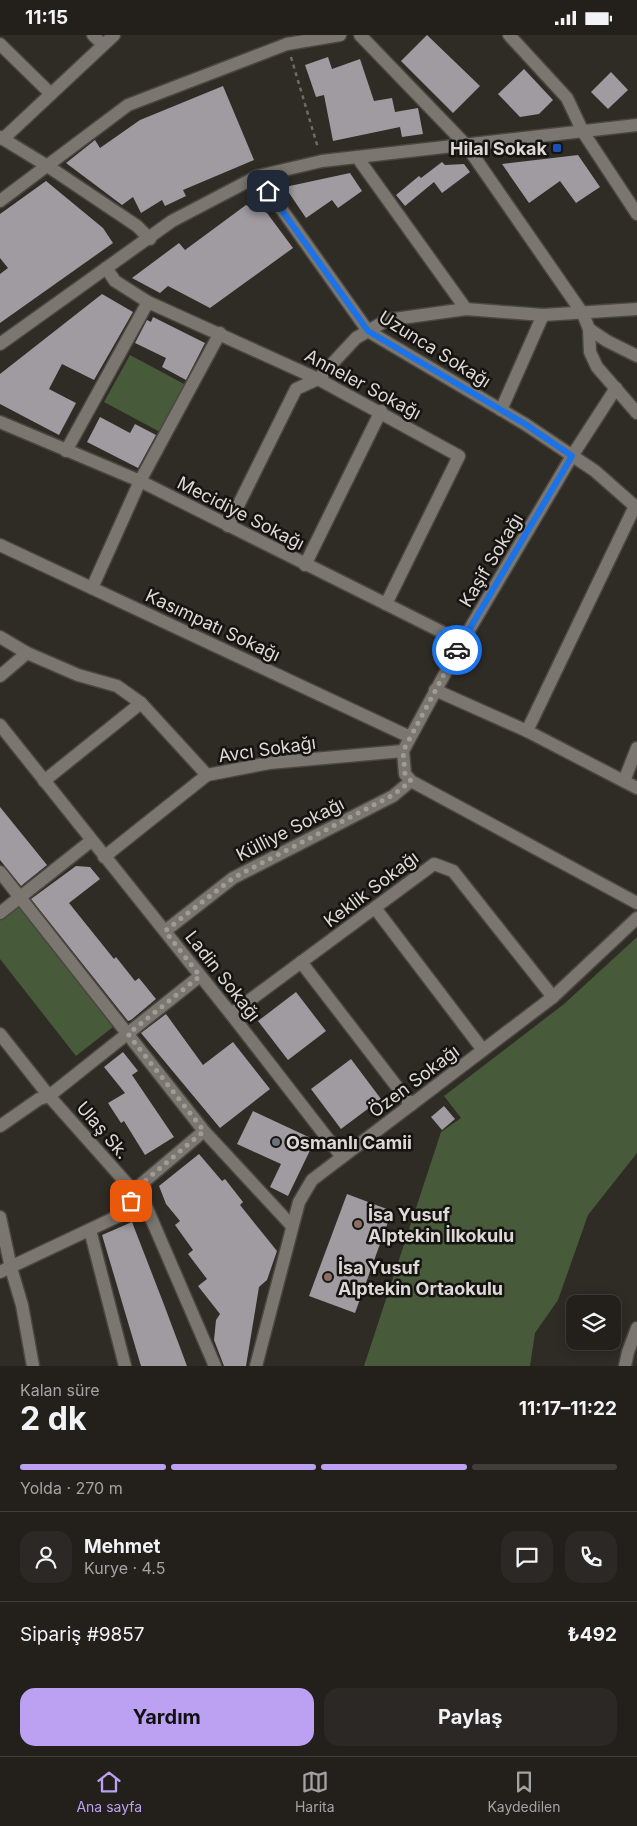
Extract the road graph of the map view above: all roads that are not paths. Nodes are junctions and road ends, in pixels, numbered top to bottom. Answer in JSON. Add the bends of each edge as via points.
{"nodes":[{"id":1,"x":93,"y":35,"type":"edge"},
{"id":2,"x":114,"y":35,"type":"edge"},
{"id":3,"x":340,"y":35,"type":"edge"},
{"id":4,"x":360,"y":35,"type":"edge"},
{"id":5,"x":509,"y":35,"type":"edge"},
{"id":6,"x":0,"y":44,"type":"edge"},
{"id":7,"x":103,"y":45,"type":"junction"},
{"id":8,"x":50,"y":94,"type":"junction"},
{"id":9,"x":637,"y":125,"type":"edge"},
{"id":10,"x":583,"y":132,"type":"junction"},
{"id":11,"x":1,"y":138,"type":"edge"},
{"id":12,"x":466,"y":145,"type":"junction"},
{"id":13,"x":357,"y":157,"type":"junction"},
{"id":14,"x":49,"y":167,"type":"junction"},
{"id":15,"x":258,"y":176,"type":"junction"},
{"id":16,"x":0,"y":201,"type":"edge"},
{"id":17,"x":637,"y":214,"type":"edge"},
{"id":18,"x":150,"y":239,"type":"junction"},
{"id":19,"x":106,"y":268,"type":"junction"},
{"id":20,"x":148,"y":302,"type":"junction"},
{"id":21,"x":466,"y":309,"type":"junction"},
{"id":22,"x":637,"y":309,"type":"edge"},
{"id":23,"x":583,"y":314,"type":"junction"},
{"id":24,"x":543,"y":315,"type":"junction"},
{"id":25,"x":589,"y":329,"type":"junction"},
{"id":26,"x":368,"y":331,"type":"junction"},
{"id":27,"x":220,"y":333,"type":"junction"},
{"id":28,"x":0,"y":344,"type":"edge"},
{"id":29,"x":637,"y":356,"type":"edge"},
{"id":30,"x":318,"y":379,"type":"junction"},
{"id":31,"x":616,"y":388,"type":"junction"},
{"id":32,"x":501,"y":410,"type":"junction"},
{"id":33,"x":381,"y":411,"type":"junction"},
{"id":34,"x":637,"y":413,"type":"edge"},
{"id":35,"x":0,"y":422,"type":"edge"},
{"id":36,"x":66,"y":451,"type":"junction"},
{"id":37,"x":572,"y":456,"type":"junction"},
{"id":38,"x":140,"y":481,"type":"junction"},
{"id":39,"x":636,"y":507,"type":"edge"},
{"id":40,"x":228,"y":526,"type":"junction"},
{"id":41,"x":0,"y":545,"type":"edge"},
{"id":42,"x":305,"y":565,"type":"junction"},
{"id":43,"x":92,"y":588,"type":"junction"},
{"id":44,"x":386,"y":604,"type":"junction"},
{"id":45,"x":0,"y":637,"type":"edge"},
{"id":46,"x":462,"y":643,"type":"junction"},
{"id":47,"x":27,"y":653,"type":"junction"},
{"id":48,"x":0,"y":676,"type":"edge"},
{"id":49,"x":435,"y":691,"type":"junction"},
{"id":50,"x":141,"y":703,"type":"junction"},
{"id":51,"x":0,"y":725,"type":"edge"},
{"id":52,"x":527,"y":731,"type":"junction"},
{"id":53,"x":410,"y":737,"type":"junction"},
{"id":54,"x":637,"y":748,"type":"edge"},
{"id":55,"x":403,"y":751,"type":"junction"},
{"id":56,"x":207,"y":775,"type":"junction"},
{"id":57,"x":44,"y":781,"type":"junction"},
{"id":58,"x":411,"y":781,"type":"junction"},
{"id":59,"x":624,"y":781,"type":"junction"},
{"id":60,"x":637,"y":788,"type":"edge"},
{"id":61,"x":91,"y":841,"type":"junction"},
{"id":62,"x":104,"y":857,"type":"junction"},
{"id":63,"x":0,"y":872,"type":"edge"},
{"id":64,"x":20,"y":897,"type":"junction"},
{"id":65,"x":637,"y":903,"type":"edge"},
{"id":66,"x":375,"y":908,"type":"junction"},
{"id":67,"x":0,"y":913,"type":"edge"},
{"id":68,"x":637,"y":918,"type":"edge"},
{"id":69,"x":165,"y":931,"type":"junction"},
{"id":70,"x":302,"y":962,"type":"junction"},
{"id":71,"x":200,"y":976,"type":"junction"},
{"id":72,"x":553,"y":997,"type":"junction"},
{"id":73,"x":231,"y":1014,"type":"junction"},
{"id":74,"x":0,"y":1034,"type":"edge"},
{"id":75,"x":128,"y":1034,"type":"junction"},
{"id":76,"x":483,"y":1050,"type":"junction"},
{"id":77,"x":49,"y":1096,"type":"junction"},
{"id":78,"x":411,"y":1105,"type":"junction"},
{"id":79,"x":0,"y":1126,"type":"edge"},
{"id":80,"x":204,"y":1131,"type":"junction"},
{"id":81,"x":342,"y":1157,"type":"junction"},
{"id":82,"x":133,"y":1191,"type":"junction"},
{"id":83,"x":0,"y":1217,"type":"edge"},
{"id":84,"x":292,"y":1226,"type":"junction"},
{"id":85,"x":90,"y":1230,"type":"junction"},
{"id":86,"x":5,"y":1270,"type":"edge"},
{"id":87,"x":637,"y":1328,"type":"edge"},
{"id":88,"x":33,"y":1366,"type":"edge"},
{"id":89,"x":126,"y":1366,"type":"edge"},
{"id":90,"x":215,"y":1366,"type":"edge"},
{"id":91,"x":256,"y":1366,"type":"edge"},
{"id":92,"x":625,"y":1366,"type":"edge"}],
"edges":[{"from":1,"to":7,"type":"street"},
{"from":2,"to":7,"type":"street"},
{"from":3,"to":14,"type":"street","via":[[287,44],[128,105]]},
{"from":4,"to":12,"type":"street"},
{"from":5,"to":10,"type":"street","via":[[568,98]]},
{"from":6,"to":8,"type":"street"},
{"from":7,"to":8,"type":"street"},
{"from":8,"to":11,"type":"street"},
{"from":9,"to":10,"type":"street"},
{"from":10,"to":12,"type":"street"},
{"from":10,"to":17,"type":"street"},
{"from":11,"to":14,"type":"street"},
{"from":12,"to":13,"type":"street"},
{"from":12,"to":23,"type":"street"},
{"from":13,"to":15,"type":"street","via":[[322,161]]},
{"from":13,"to":21,"type":"street"},
{"from":14,"to":16,"type":"street"},
{"from":14,"to":18,"type":"street","via":[[137,226]]},
{"from":15,"to":18,"type":"street","via":[[172,221]]},
{"from":15,"to":26,"type":"street","name":"Uzunca Sokağı"},
{"from":18,"to":19,"type":"street"},
{"from":19,"to":20,"type":"street","name":"Anneler Sokağı","via":[[115,281]]},
{"from":19,"to":28,"type":"street"},
{"from":20,"to":27,"type":"street","name":"Anneler Sokağı"},
{"from":20,"to":36,"type":"street"},
{"from":21,"to":24,"type":"street"},
{"from":21,"to":26,"type":"street","via":[[387,320]]},
{"from":22,"to":23,"type":"street"},
{"from":23,"to":24,"type":"street"},
{"from":23,"to":25,"type":"street"},
{"from":24,"to":32,"type":"street"},
{"from":25,"to":29,"type":"street"},
{"from":25,"to":31,"type":"street","via":[[590,352],[597,367]]},
{"from":26,"to":30,"type":"street","via":[[356,338]]},
{"from":26,"to":32,"type":"street","name":"Uzunca Sokağı"},
{"from":27,"to":30,"type":"street","name":"Anneler Sokağı"},
{"from":27,"to":38,"type":"street"},
{"from":30,"to":33,"type":"street","name":"Anneler Sokağı"},
{"from":30,"to":40,"type":"street","via":[[296,389]]},
{"from":31,"to":34,"type":"street"},
{"from":31,"to":37,"type":"street","name":"Kaşif Sokağı"},
{"from":32,"to":37,"type":"street","name":"Uzunca Sokağı"},
{"from":33,"to":42,"type":"street"},
{"from":33,"to":44,"type":"street","name":"Anneler Sokağı","via":[[459,456]]},
{"from":35,"to":36,"type":"street","name":"Mecidiye Sokağı"},
{"from":36,"to":38,"type":"street","name":"Mecidiye Sokağı"},
{"from":37,"to":39,"type":"street","name":"Uzunca Sokağı","via":[[595,471]]},
{"from":37,"to":46,"type":"street","name":"Kaşif Sokağı"},
{"from":38,"to":40,"type":"street","name":"Mecidiye Sokağı"},
{"from":38,"to":43,"type":"street"},
{"from":39,"to":52,"type":"street"},
{"from":40,"to":42,"type":"street","name":"Mecidiye Sokağı"},
{"from":41,"to":43,"type":"street","name":"Kasımpatı Sokağı"},
{"from":42,"to":44,"type":"street","name":"Mecidiye Sokağı"},
{"from":43,"to":53,"type":"street","name":"Kasımpatı Sokağı"},
{"from":44,"to":46,"type":"street","name":"Mecidiye Sokağı"},
{"from":45,"to":47,"type":"street"},
{"from":46,"to":49,"type":"street","name":"Kaşif Sokağı"},
{"from":47,"to":48,"type":"street"},
{"from":47,"to":50,"type":"street","via":[[78,675],[117,686]]},
{"from":49,"to":52,"type":"street"},
{"from":49,"to":53,"type":"street","name":"Kaşif Sokağı"},
{"from":50,"to":56,"type":"street"},
{"from":50,"to":57,"type":"street"},
{"from":51,"to":57,"type":"street","name":"Ladin Sokağı"},
{"from":52,"to":59,"type":"street"},
{"from":53,"to":55,"type":"street","name":"Kaşif Sokağı"},
{"from":54,"to":59,"type":"street"},
{"from":55,"to":56,"type":"street","name":"Avcı Sokağı","via":[[269,763]]},
{"from":55,"to":58,"type":"street","via":[[405,774]]},
{"from":56,"to":62,"type":"street","name":"Avcı Sokağı"},
{"from":57,"to":61,"type":"street","name":"Ladin Sokağı"},
{"from":58,"to":65,"type":"street"},
{"from":58,"to":69,"type":"street","name":"Külliye Sokağı","via":[[393,795],[233,878]]},
{"from":59,"to":60,"type":"street"},
{"from":61,"to":62,"type":"street","name":"Ladin Sokağı"},
{"from":61,"to":64,"type":"street"},
{"from":62,"to":69,"type":"street","name":"Ladin Sokağı"},
{"from":63,"to":64,"type":"street"},
{"from":64,"to":67,"type":"street"},
{"from":64,"to":75,"type":"street"},
{"from":66,"to":70,"type":"street","name":"Keklik Sokağı"},
{"from":66,"to":72,"type":"street","name":"Keklik Sokağı","via":[[434,864],[453,871]]},
{"from":66,"to":76,"type":"street"},
{"from":68,"to":72,"type":"street","name":"Özen Sokağı"},
{"from":69,"to":71,"type":"street","name":"Ladin Sokağı"},
{"from":70,"to":73,"type":"street","name":"Keklik Sokağı"},
{"from":70,"to":78,"type":"street"},
{"from":71,"to":73,"type":"street","name":"Ladin Sokağı"},
{"from":71,"to":75,"type":"street"},
{"from":72,"to":76,"type":"street","name":"Özen Sokağı"},
{"from":73,"to":81,"type":"street","name":"Ladin Sokağı"},
{"from":74,"to":77,"type":"street","name":"Ulaş Sk."},
{"from":75,"to":77,"type":"street"},
{"from":75,"to":80,"type":"street"},
{"from":76,"to":78,"type":"street","name":"Özen Sokağı"},
{"from":77,"to":79,"type":"street","via":[[39,1099]]},
{"from":77,"to":82,"type":"street","name":"Ulaş Sk."},
{"from":78,"to":81,"type":"street","name":"Özen Sokağı"},
{"from":80,"to":82,"type":"street"},
{"from":80,"to":84,"type":"street"},
{"from":81,"to":84,"type":"street","name":"Özen Sokağı","via":[[312,1180],[299,1202]]},
{"from":82,"to":85,"type":"street","via":[[130,1211]]},
{"from":82,"to":90,"type":"street","name":"Ulaş Sk.","via":[[145,1204]]},
{"from":83,"to":86,"type":"street"},
{"from":84,"to":91,"type":"street","name":"Özen Sokağı"},
{"from":85,"to":86,"type":"street"},
{"from":85,"to":89,"type":"street"},
{"from":86,"to":88,"type":"street","via":[[22,1305]]},
{"from":87,"to":92,"type":"street"}]}
